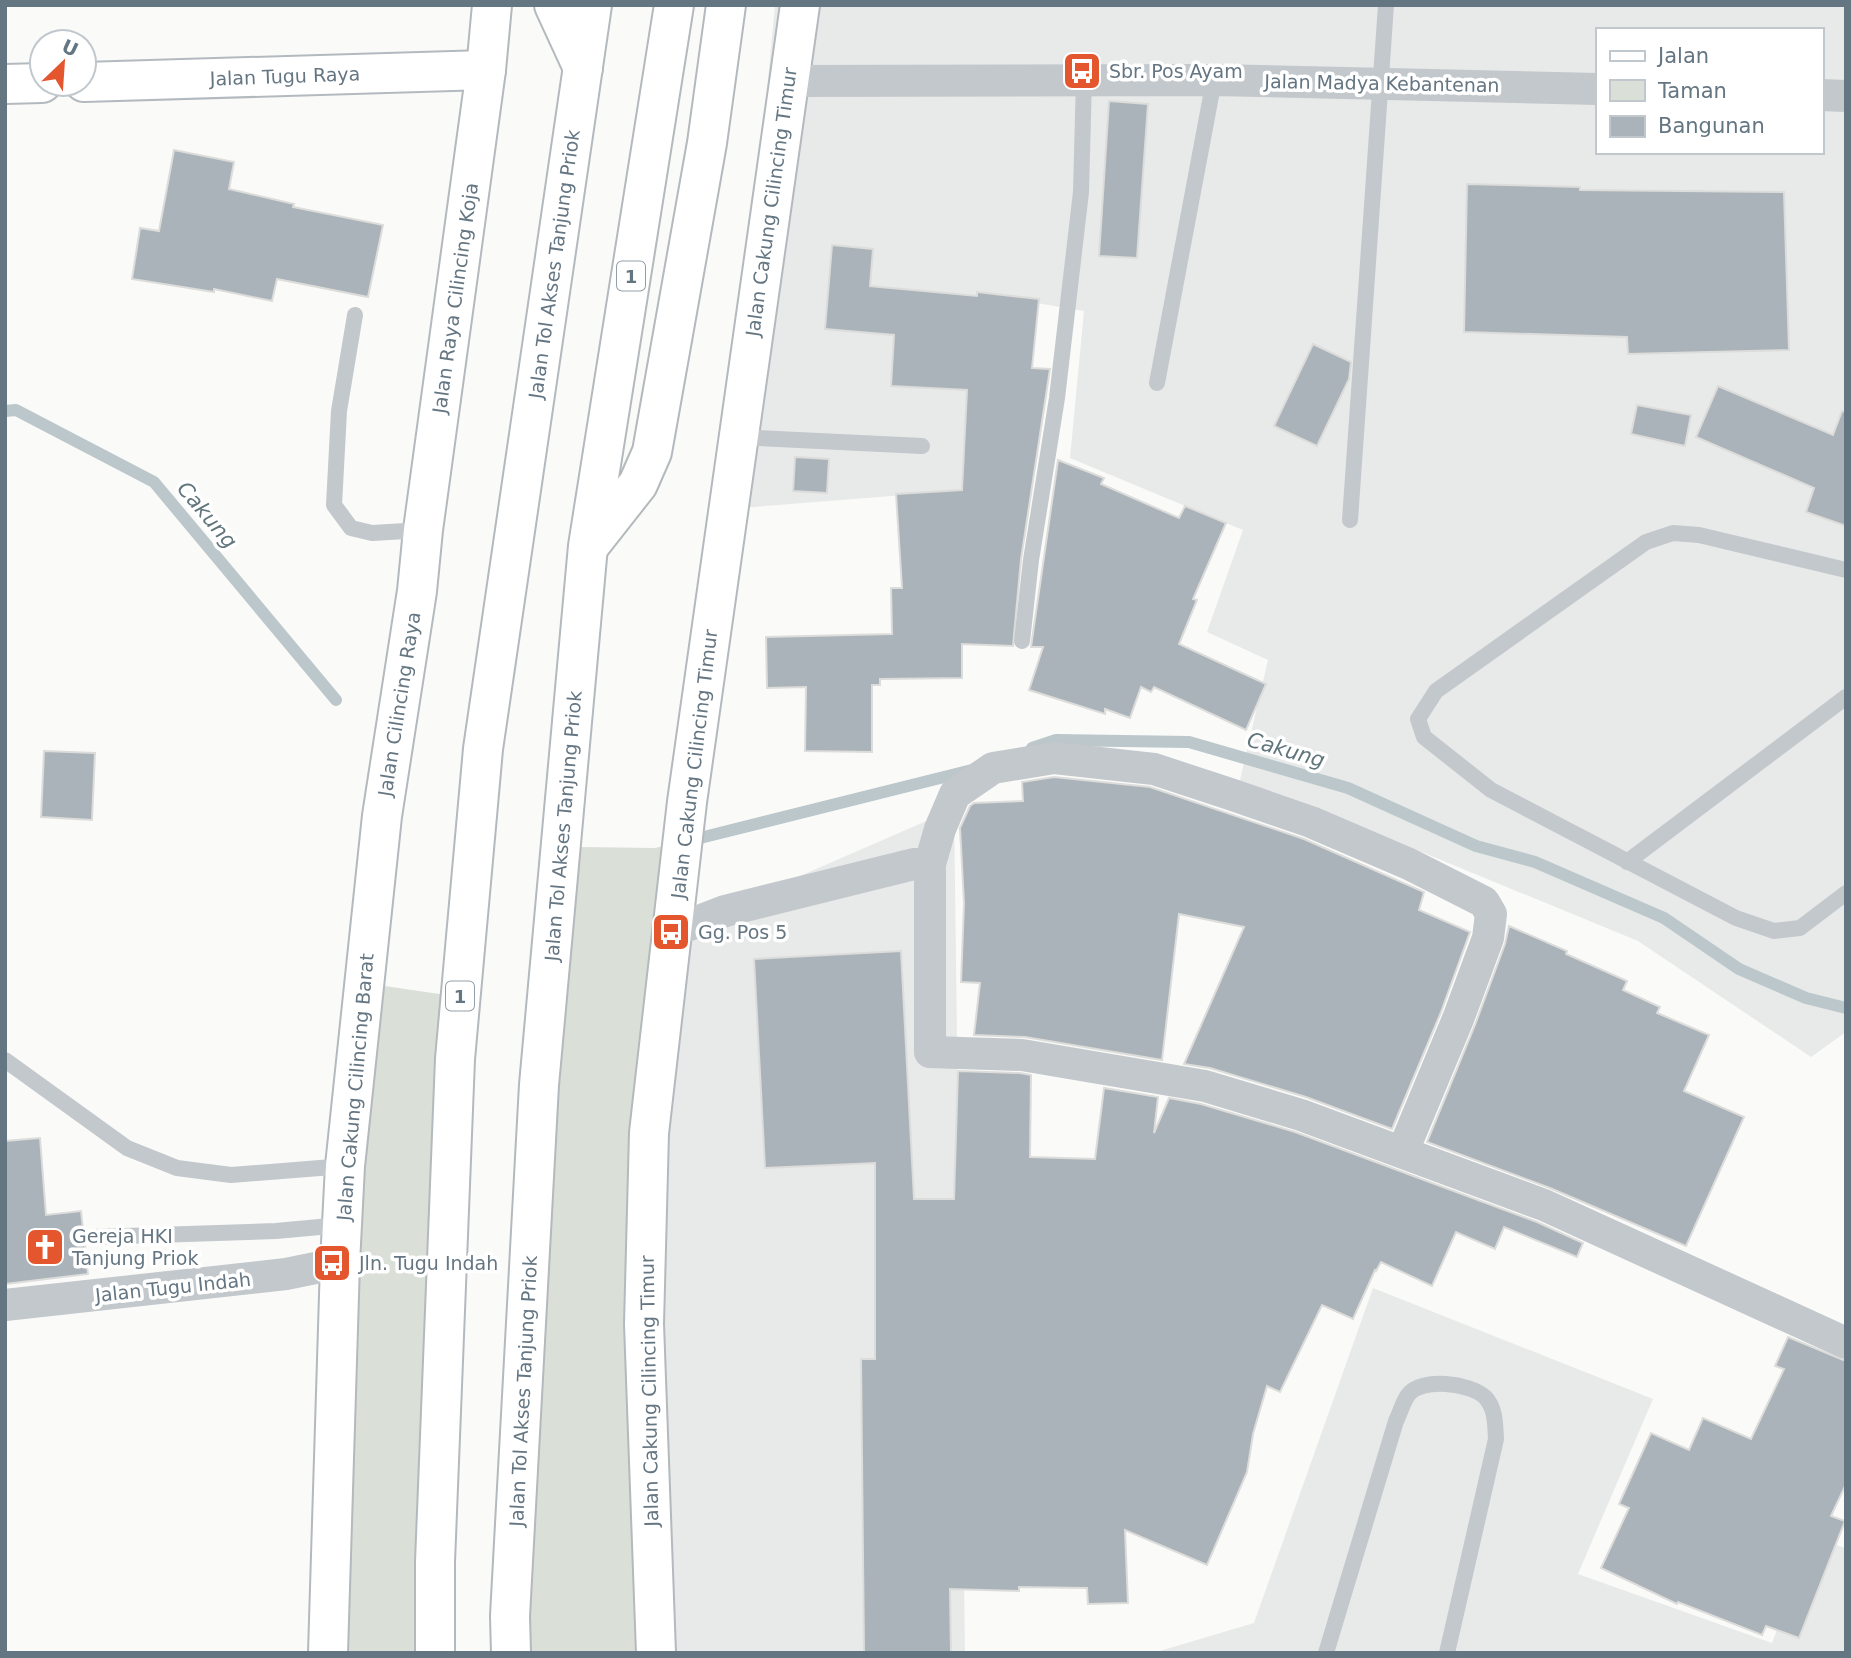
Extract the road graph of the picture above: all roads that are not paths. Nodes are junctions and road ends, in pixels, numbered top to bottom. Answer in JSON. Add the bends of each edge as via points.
{"nodes":[{"id":1,"x":492,"y":5,"type":"edge"},
{"id":2,"x":554,"y":5,"type":"edge"},
{"id":3,"x":592,"y":5,"type":"edge"},
{"id":4,"x":674,"y":5,"type":"edge"},
{"id":5,"x":726,"y":5,"type":"edge"},
{"id":6,"x":800,"y":5,"type":"edge"},
{"id":7,"x":1387,"y":5,"type":"edge"},
{"id":8,"x":583,"y":68,"type":"junction"},
{"id":9,"x":486,"y":70,"type":"junction"},
{"id":10,"x":1084,"y":79,"type":"junction"},
{"id":11,"x":1214,"y":80,"type":"junction"},
{"id":12,"x":788,"y":81,"type":"junction"},
{"id":13,"x":98,"y":82,"type":"edge"},
{"id":14,"x":28,"y":83,"type":"edge"},
{"id":15,"x":1380,"y":83,"type":"junction"},
{"id":16,"x":5,"y":84,"type":"edge"},
{"id":17,"x":1596,"y":89,"type":"edge"},
{"id":18,"x":1823,"y":95,"type":"edge"},
{"id":19,"x":1846,"y":96,"type":"edge"},
{"id":20,"x":355,"y":315,"type":"dead end"},
{"id":21,"x":1157,"y":383,"type":"dead end"},
{"id":22,"x":738,"y":437,"type":"junction"},
{"id":23,"x":922,"y":446,"type":"dead end"},
{"id":24,"x":1350,"y":520,"type":"dead end"},
{"id":25,"x":424,"y":530,"type":"junction"},
{"id":26,"x":588,"y":547,"type":"junction"},
{"id":27,"x":1846,"y":570,"type":"edge"},
{"id":28,"x":417,"y":591,"type":"joint"},
{"id":29,"x":1022,"y":641,"type":"dead end"},
{"id":30,"x":1846,"y":697,"type":"edge"},
{"id":31,"x":382,"y":816,"type":"joint"},
{"id":32,"x":1627,"y":862,"type":"junction"},
{"id":33,"x":930,"y":864,"type":"junction"},
{"id":34,"x":1846,"y":893,"type":"edge"},
{"id":35,"x":673,"y":922,"type":"junction"},
{"id":36,"x":5,"y":1060,"type":"edge"},
{"id":37,"x":1403,"y":1151,"type":"junction"},
{"id":38,"x":345,"y":1166,"type":"junction"},
{"id":39,"x":341,"y":1225,"type":"junction"},
{"id":40,"x":94,"y":1237,"type":"dead end"},
{"id":41,"x":340,"y":1263,"type":"junction"},
{"id":42,"x":5,"y":1306,"type":"edge"},
{"id":43,"x":1846,"y":1343,"type":"edge"},
{"id":44,"x":328,"y":1653,"type":"edge"},
{"id":45,"x":435,"y":1653,"type":"edge"},
{"id":46,"x":511,"y":1653,"type":"edge"},
{"id":47,"x":656,"y":1653,"type":"edge"},
{"id":48,"x":1326,"y":1653,"type":"edge"},
{"id":49,"x":1447,"y":1653,"type":"edge"}],
"edges":[{"from":1,"to":9,"type":"main road","name":"Jalan Raya Cilincing Koja"},
{"from":2,"to":8,"type":"main road"},
{"from":3,"to":8,"type":"main road","name":"Jalan Tol Akses Tanjung Priok","number":"1"},
{"from":4,"to":26,"type":"main road","name":"Jalan Tol Akses Tanjung Priok","number":"1"},
{"from":5,"to":26,"type":"main road","via":[[707,143],[652,452],[638,484]]},
{"from":6,"to":12,"type":"main road","name":"Jalan Cakung Cilincing Timur"},
{"from":7,"to":15,"type":"lane"},
{"from":8,"to":45,"type":"main road","name":"Jalan Tol Akses Tanjung Priok","number":"1","via":[[482,749],[455,1059]]},
{"from":9,"to":13,"type":"main road","name":"Jalan Tugu Raya"},
{"from":9,"to":25,"type":"main road","name":"Jalan Raya Cilincing Koja"},
{"from":10,"to":11,"type":"street","name":"Jalan Madya Kebantenan"},
{"from":10,"to":12,"type":"street","name":"Jalan Madya Kebantenan"},
{"from":10,"to":29,"type":"lane","via":[[1081,192]]},
{"from":11,"to":15,"type":"street","name":"Jalan Madya Kebantenan"},
{"from":11,"to":21,"type":"lane"},
{"from":12,"to":22,"type":"main road","name":"Jalan Cakung Cilincing Timur"},
{"from":14,"to":16,"type":"main road"},
{"from":15,"to":17,"type":"street","name":"Jalan Madya Kebantenan"},
{"from":15,"to":24,"type":"lane"},
{"from":18,"to":19,"type":"street"},
{"from":20,"to":25,"type":"lane","via":[[339,411],[334,505],[351,528],[373,533]]},
{"from":22,"to":23,"type":"lane"},
{"from":22,"to":35,"type":"main road","name":"Jalan Cakung Cilincing Timur"},
{"from":25,"to":28,"type":"main road","name":"Jalan Raya Cilincing Koja"},
{"from":26,"to":46,"type":"main road","name":"Jalan Tol Akses Tanjung Priok","number":"1","via":[[539,1085]]},
{"from":27,"to":32,"type":"lane","via":[[1673,533],[1646,542],[1436,691],[1418,719],[1424,737],[1491,790]]},
{"from":28,"to":31,"type":"main road","name":"Jalan Cilincing Raya"},
{"from":30,"to":32,"type":"lane"},
{"from":31,"to":38,"type":"main road","name":"Jalan Cakung Cilincing Barat"},
{"from":32,"to":34,"type":"lane","via":[[1736,918],[1774,931],[1800,928]]},
{"from":33,"to":35,"type":"street","via":[[914,864]]},
{"from":33,"to":37,"type":"street","via":[[930,1052],[1023,1055],[1205,1086]]},
{"from":33,"to":37,"type":"street","via":[[955,794],[993,768],[1054,758],[1154,769],[1242,798],[1409,864],[1484,902],[1491,914],[1488,938]]},
{"from":35,"to":47,"type":"main road","name":"Jalan Cakung Cilincing Timur","via":[[649,1133],[644,1324]]},
{"from":36,"to":38,"type":"lane","via":[[127,1148],[177,1168],[231,1175]]},
{"from":37,"to":43,"type":"street","via":[[1544,1205]]},
{"from":38,"to":39,"type":"main road","name":"Jalan Cakung Cilincing Barat"},
{"from":39,"to":40,"type":"lane"},
{"from":39,"to":41,"type":"main road","name":"Jalan Cakung Cilincing Barat"},
{"from":41,"to":42,"type":"street","name":"Jalan Tugu Indah","via":[[286,1274]]},
{"from":41,"to":44,"type":"main road","name":"Jalan Cakung Cilincing Barat"},
{"from":48,"to":49,"type":"lane","via":[[1396,1421],[1409,1393],[1427,1384],[1466,1386],[1485,1397],[1494,1411],[1496,1439]]}]}
